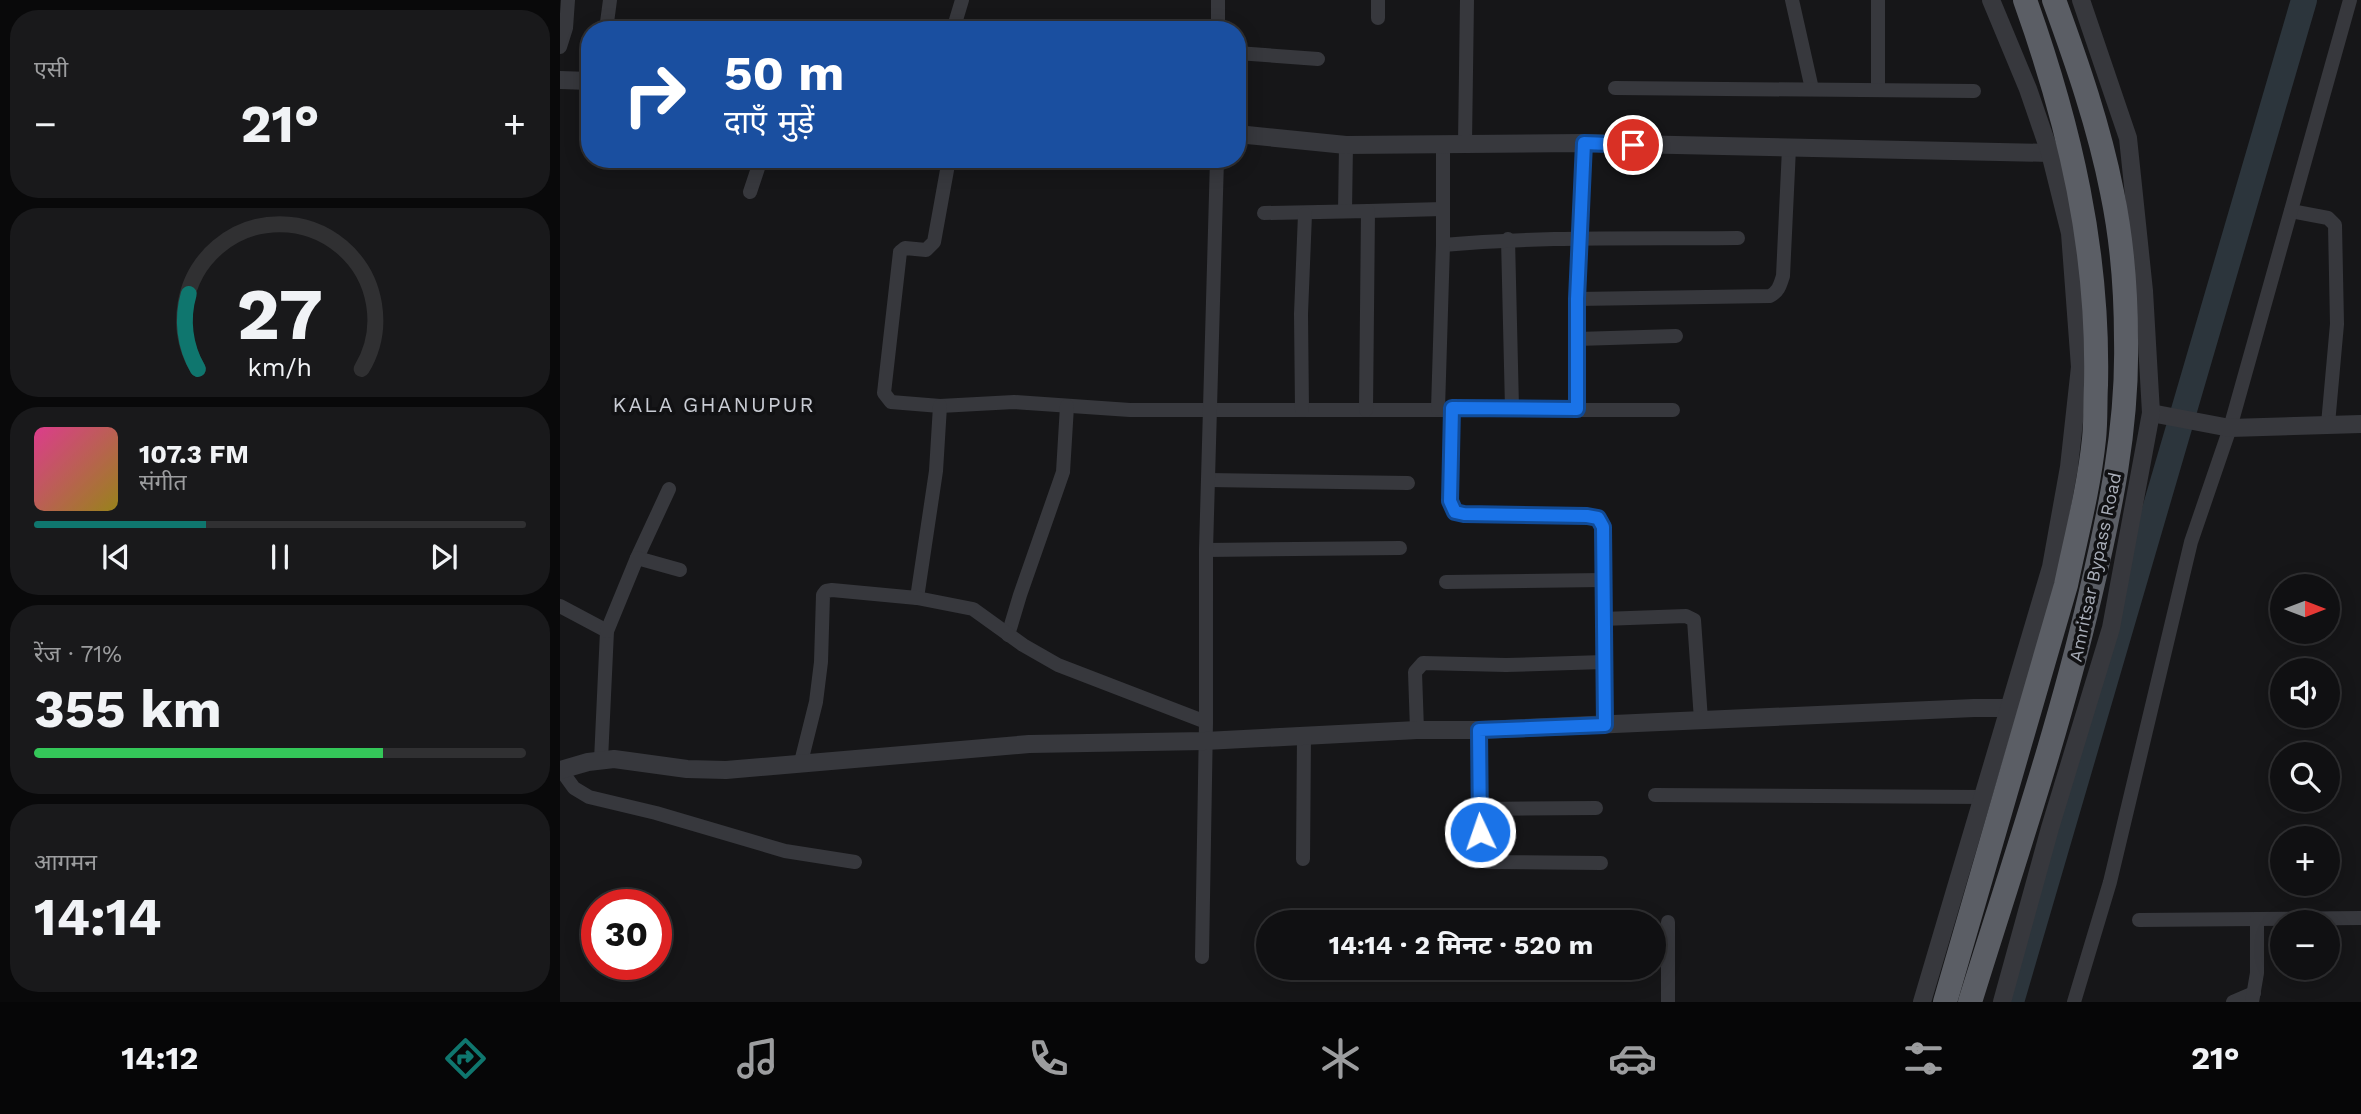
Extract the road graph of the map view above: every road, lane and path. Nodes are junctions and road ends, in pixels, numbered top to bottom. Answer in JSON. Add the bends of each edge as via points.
{"nodes":[{"id":1,"x":568,"y":0,"type":"edge"},
{"id":2,"x":610,"y":0,"type":"edge"},
{"id":3,"x":962,"y":0,"type":"edge"},
{"id":4,"x":1218,"y":0,"type":"edge"},
{"id":5,"x":1378,"y":0,"type":"edge"},
{"id":6,"x":1467,"y":0,"type":"edge"},
{"id":7,"x":1792,"y":0,"type":"edge"},
{"id":8,"x":1878,"y":0,"type":"edge"},
{"id":9,"x":1991,"y":0,"type":"edge"},
{"id":10,"x":2025,"y":0,"type":"edge"},
{"id":11,"x":2054,"y":0,"type":"edge"},
{"id":12,"x":2081,"y":0,"type":"edge"},
{"id":13,"x":2350,"y":0,"type":"edge"},
{"id":14,"x":1378,"y":18,"type":"dead end"},
{"id":15,"x":607,"y":21,"type":"edge"},
{"id":16,"x":956,"y":21,"type":"edge"},
{"id":17,"x":1218,"y":21,"type":"edge"},
{"id":18,"x":560,"y":47,"type":"edge"},
{"id":19,"x":1246,"y":54,"type":"edge"},
{"id":20,"x":1318,"y":59,"type":"dead end"},
{"id":21,"x":560,"y":80,"type":"edge"},
{"id":22,"x":581,"y":81,"type":"edge"},
{"id":23,"x":1615,"y":88,"type":"dead end"},
{"id":24,"x":1812,"y":89,"type":"junction"},
{"id":25,"x":1878,"y":90,"type":"junction"},
{"id":26,"x":1974,"y":91,"type":"dead end"},
{"id":27,"x":1246,"y":135,"type":"edge"},
{"id":28,"x":1465,"y":143,"type":"junction"},
{"id":29,"x":1584,"y":143,"type":"junction"},
{"id":30,"x":1443,"y":144,"type":"junction"},
{"id":31,"x":1346,"y":145,"type":"junction"},
{"id":32,"x":1789,"y":148,"type":"junction"},
{"id":33,"x":2050,"y":153,"type":"junction"},
{"id":34,"x":758,"y":168,"type":"edge"},
{"id":35,"x":947,"y":168,"type":"edge"},
{"id":36,"x":1216,"y":168,"type":"edge"},
{"id":37,"x":750,"y":192,"type":"dead end"},
{"id":38,"x":1443,"y":209,"type":"junction"},
{"id":39,"x":1345,"y":211,"type":"junction"},
{"id":40,"x":1368,"y":211,"type":"junction"},
{"id":41,"x":2291,"y":211,"type":"junction"},
{"id":42,"x":1264,"y":213,"type":"dead end"},
{"id":43,"x":1305,"y":214,"type":"junction"},
{"id":44,"x":1580,"y":237,"type":"junction"},
{"id":45,"x":1738,"y":238,"type":"dead end"},
{"id":46,"x":1508,"y":239,"type":"junction"},
{"id":47,"x":1443,"y":245,"type":"junction"},
{"id":48,"x":1577,"y":299,"type":"junction"},
{"id":49,"x":1676,"y":336,"type":"dead end"},
{"id":50,"x":1577,"y":339,"type":"junction"},
{"id":51,"x":940,"y":406,"type":"junction"},
{"id":52,"x":1067,"y":406,"type":"junction"},
{"id":53,"x":1512,"y":408,"type":"junction"},
{"id":54,"x":1445,"y":409,"type":"junction"},
{"id":55,"x":1577,"y":409,"type":"junction"},
{"id":56,"x":1210,"y":410,"type":"junction"},
{"id":57,"x":1302,"y":410,"type":"junction"},
{"id":58,"x":1366,"y":410,"type":"junction"},
{"id":59,"x":1673,"y":410,"type":"dead end"},
{"id":60,"x":2155,"y":414,"type":"junction"},
{"id":61,"x":2328,"y":424,"type":"junction"},
{"id":62,"x":2361,"y":424,"type":"edge"},
{"id":63,"x":2230,"y":428,"type":"junction"},
{"id":64,"x":1209,"y":480,"type":"junction"},
{"id":65,"x":1408,"y":483,"type":"dead end"},
{"id":66,"x":669,"y":489,"type":"dead end"},
{"id":67,"x":1400,"y":548,"type":"dead end"},
{"id":68,"x":1206,"y":550,"type":"junction"},
{"id":69,"x":637,"y":558,"type":"junction"},
{"id":70,"x":680,"y":570,"type":"dead end"},
{"id":71,"x":1603,"y":580,"type":"junction"},
{"id":72,"x":1446,"y":582,"type":"dead end"},
{"id":73,"x":917,"y":598,"type":"junction"},
{"id":74,"x":560,"y":606,"type":"edge"},
{"id":75,"x":1602,"y":619,"type":"junction"},
{"id":76,"x":607,"y":631,"type":"junction"},
{"id":77,"x":1008,"y":635,"type":"junction"},
{"id":78,"x":1604,"y":662,"type":"junction"},
{"id":79,"x":2009,"y":708,"type":"junction"},
{"id":80,"x":1701,"y":720,"type":"junction"},
{"id":81,"x":1206,"y":723,"type":"junction"},
{"id":82,"x":1605,"y":725,"type":"junction"},
{"id":83,"x":1417,"y":730,"type":"junction"},
{"id":84,"x":1479,"y":730,"type":"junction"},
{"id":85,"x":1304,"y":737,"type":"junction"},
{"id":86,"x":1205,"y":741,"type":"junction"},
{"id":87,"x":601,"y":760,"type":"junction"},
{"id":88,"x":801,"y":762,"type":"junction"},
{"id":89,"x":561,"y":770,"type":"edge"},
{"id":90,"x":1655,"y":795,"type":"dead end"},
{"id":91,"x":1984,"y":797,"type":"junction"},
{"id":92,"x":1596,"y":808,"type":"dead end"},
{"id":93,"x":1479,"y":809,"type":"junction"},
{"id":94,"x":1303,"y":859,"type":"dead end"},
{"id":95,"x":855,"y":862,"type":"dead end"},
{"id":96,"x":1601,"y":863,"type":"dead end"},
{"id":97,"x":2361,"y":918,"type":"edge"},
{"id":98,"x":2257,"y":919,"type":"junction"},
{"id":99,"x":2139,"y":920,"type":"dead end"},
{"id":100,"x":1668,"y":922,"type":"dead end"},
{"id":101,"x":1202,"y":957,"type":"dead end"},
{"id":102,"x":2253,"y":998,"type":"edge"},
{"id":103,"x":1668,"y":1002,"type":"edge"},
{"id":104,"x":1922,"y":1002,"type":"edge"},
{"id":105,"x":1945,"y":1002,"type":"edge"},
{"id":106,"x":1970,"y":1002,"type":"edge"},
{"id":107,"x":2002,"y":1002,"type":"edge"},
{"id":108,"x":2074,"y":1002,"type":"edge"},
{"id":109,"x":2233,"y":1002,"type":"edge"}],
"edges":[{"from":1,"to":18,"type":"street"},
{"from":2,"to":15,"type":"street"},
{"from":3,"to":16,"type":"street"},
{"from":4,"to":17,"type":"street"},
{"from":5,"to":14,"type":"street"},
{"from":6,"to":28,"type":"street"},
{"from":7,"to":24,"type":"street"},
{"from":8,"to":25,"type":"street"},
{"from":9,"to":33,"type":"street"},
{"from":10,"to":105,"type":"highway","name":"Amritsar Bypass Road","via":[[2063,119],[2081,195],[2094,301],[2094,439],[2066,585]]},
{"from":11,"to":106,"type":"highway","name":"Amritsar Bypass Road","via":[[2085,90],[2112,193],[2126,340],[2123,419],[2113,494],[2081,634]]},
{"from":12,"to":60,"type":"street","via":[[2128,138]]},
{"from":13,"to":41,"type":"street"},
{"from":19,"to":20,"type":"street"},
{"from":21,"to":22,"type":"street"},
{"from":23,"to":24,"type":"street"},
{"from":24,"to":25,"type":"street"},
{"from":25,"to":26,"type":"street"},
{"from":27,"to":31,"type":"street"},
{"from":28,"to":29,"type":"street"},
{"from":28,"to":30,"type":"street"},
{"from":29,"to":32,"type":"street"},
{"from":29,"to":44,"type":"street"},
{"from":30,"to":31,"type":"street"},
{"from":30,"to":38,"type":"street"},
{"from":31,"to":39,"type":"street"},
{"from":32,"to":33,"type":"street"},
{"from":32,"to":48,"type":"street","via":[[1783,276],[1774,294]]},
{"from":33,"to":79,"type":"street","via":[[2070,233],[2080,367],[2051,567]]},
{"from":34,"to":37,"type":"street"},
{"from":35,"to":51,"type":"street","via":[[934,242],[926,250],[905,248],[900,252],[884,393],[891,401]]},
{"from":36,"to":56,"type":"street"},
{"from":38,"to":40,"type":"street"},
{"from":38,"to":47,"type":"street"},
{"from":39,"to":40,"type":"street"},
{"from":39,"to":43,"type":"street"},
{"from":40,"to":58,"type":"street"},
{"from":41,"to":61,"type":"street","via":[[2328,218],[2335,225],[2337,324]]},
{"from":41,"to":63,"type":"street"},
{"from":42,"to":43,"type":"street"},
{"from":43,"to":57,"type":"street"},
{"from":44,"to":45,"type":"street"},
{"from":44,"to":46,"type":"street"},
{"from":44,"to":48,"type":"street"},
{"from":46,"to":47,"type":"street"},
{"from":46,"to":53,"type":"street"},
{"from":47,"to":54,"type":"street"},
{"from":48,"to":50,"type":"street"},
{"from":49,"to":50,"type":"street"},
{"from":50,"to":55,"type":"street"},
{"from":51,"to":52,"type":"street","via":[[1014,402]]},
{"from":51,"to":73,"type":"street","via":[[936,471]]},
{"from":52,"to":56,"type":"street"},
{"from":52,"to":77,"type":"street","via":[[1063,472]]},
{"from":53,"to":54,"type":"street"},
{"from":53,"to":55,"type":"street"},
{"from":54,"to":58,"type":"street"},
{"from":54,"to":71,"type":"street","via":[[1450,501],[1455,512],[1598,518],[1603,527]]},
{"from":55,"to":59,"type":"street"},
{"from":56,"to":57,"type":"street"},
{"from":56,"to":64,"type":"street"},
{"from":57,"to":58,"type":"street"},
{"from":60,"to":63,"type":"street"},
{"from":60,"to":107,"type":"street","via":[[2111,628]]},
{"from":61,"to":62,"type":"street"},
{"from":61,"to":63,"type":"street"},
{"from":63,"to":108,"type":"street","via":[[2192,542],[2110,882]]},
{"from":64,"to":65,"type":"street"},
{"from":64,"to":68,"type":"street"},
{"from":66,"to":69,"type":"street"},
{"from":67,"to":68,"type":"street"},
{"from":68,"to":81,"type":"street"},
{"from":69,"to":70,"type":"street"},
{"from":69,"to":76,"type":"street"},
{"from":71,"to":72,"type":"street"},
{"from":71,"to":75,"type":"street"},
{"from":73,"to":77,"type":"street","via":[[973,609]]},
{"from":73,"to":88,"type":"street","via":[[832,590],[822,595],[816,702]]},
{"from":74,"to":76,"type":"street"},
{"from":75,"to":78,"type":"street"},
{"from":75,"to":80,"type":"street","via":[[1686,616],[1694,620]]},
{"from":76,"to":87,"type":"street"},
{"from":77,"to":81,"type":"street","via":[[1058,666]]},
{"from":78,"to":82,"type":"street"},
{"from":78,"to":83,"type":"street","via":[[1423,663],[1415,672]]},
{"from":79,"to":80,"type":"street"},
{"from":79,"to":91,"type":"street"},
{"from":80,"to":82,"type":"street"},
{"from":81,"to":86,"type":"street"},
{"from":82,"to":84,"type":"street"},
{"from":83,"to":84,"type":"street"},
{"from":83,"to":85,"type":"street"},
{"from":84,"to":93,"type":"street"},
{"from":85,"to":86,"type":"street"},
{"from":85,"to":94,"type":"street"},
{"from":86,"to":88,"type":"street","via":[[1028,744]]},
{"from":86,"to":101,"type":"street"},
{"from":87,"to":88,"type":"street","via":[[707,770]]},
{"from":87,"to":89,"type":"street"},
{"from":89,"to":95,"type":"street","via":[[574,788],[589,797],[785,851]]},
{"from":90,"to":91,"type":"street"},
{"from":91,"to":104,"type":"street"},
{"from":92,"to":93,"type":"street"},
{"from":93,"to":96,"type":"street","via":[[1482,855],[1487,862]]},
{"from":97,"to":98,"type":"street"},
{"from":98,"to":99,"type":"street"},
{"from":98,"to":102,"type":"street"},
{"from":100,"to":103,"type":"street"},
{"from":102,"to":109,"type":"street"}]}
